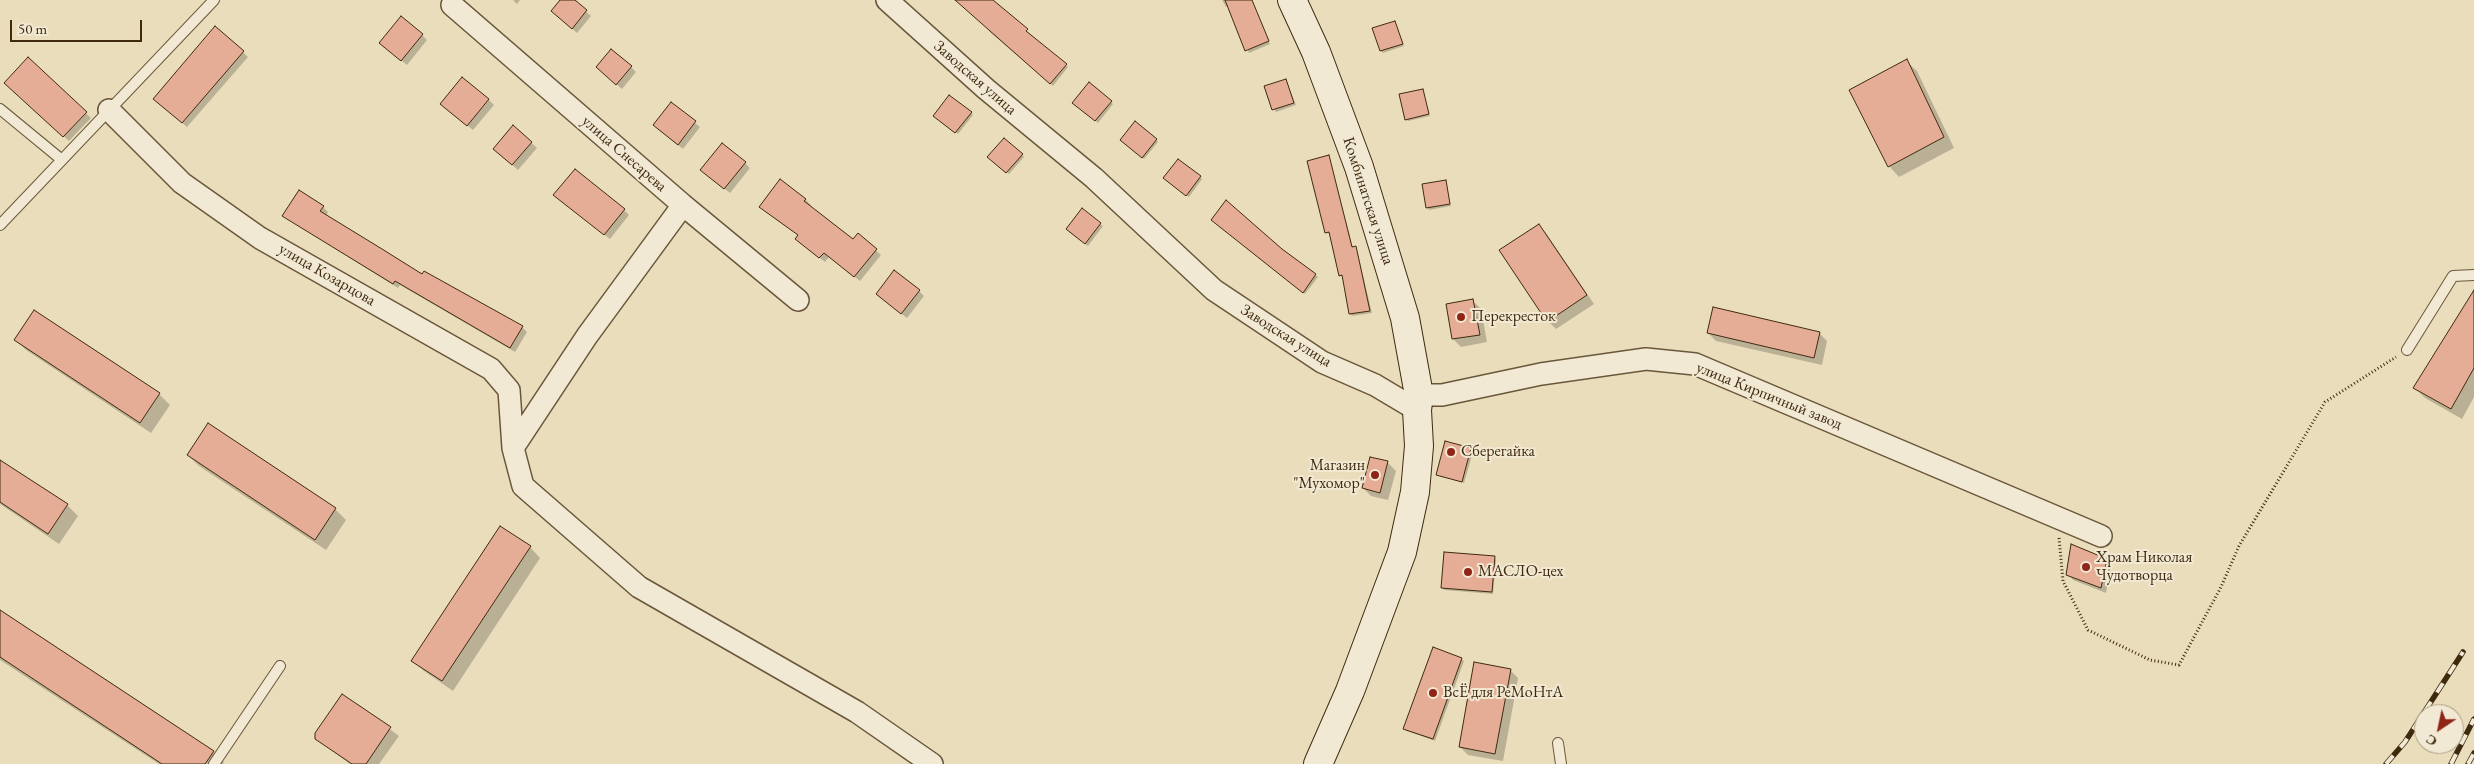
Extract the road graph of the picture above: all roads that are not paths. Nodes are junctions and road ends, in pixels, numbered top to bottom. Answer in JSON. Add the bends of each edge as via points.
{"nodes":[{"id":1,"x":214,"y":0,"type":"edge"},
{"id":2,"x":887,"y":0,"type":"edge"},
{"id":3,"x":1292,"y":0,"type":"edge"},
{"id":4,"x":451,"y":3,"type":"edge"},
{"id":5,"x":0,"y":109,"type":"edge"},
{"id":6,"x":108,"y":110,"type":"junction"},
{"id":7,"x":62,"y":160,"type":"junction"},
{"id":8,"x":683,"y":204,"type":"junction"},
{"id":9,"x":0,"y":224,"type":"edge"},
{"id":10,"x":2474,"y":275,"type":"edge"},
{"id":11,"x":798,"y":300,"type":"dead end"},
{"id":12,"x":2407,"y":350,"type":"road end"},
{"id":13,"x":1418,"y":403,"type":"junction"},
{"id":14,"x":513,"y":448,"type":"junction"},
{"id":15,"x":2101,"y":536,"type":"dead end"},
{"id":16,"x":280,"y":666,"type":"dead end"},
{"id":17,"x":1558,"y":743,"type":"dead end"},
{"id":18,"x":214,"y":764,"type":"edge"},
{"id":19,"x":932,"y":764,"type":"edge"},
{"id":20,"x":1318,"y":764,"type":"edge"},
{"id":21,"x":1561,"y":764,"type":"edge"}],
"edges":[{"from":1,"to":6,"type":"lane"},
{"from":2,"to":13,"type":"street","name":"Заводская улица","via":[[986,89],[1094,178],[1214,290],[1322,362]]},
{"from":3,"to":13,"type":"main road","name":"Комбинатская улица","via":[[1316,52],[1359,167],[1405,318]]},
{"from":4,"to":8,"type":"street","name":"улица Снесарева"},
{"from":5,"to":7,"type":"lane"},
{"from":6,"to":7,"type":"lane"},
{"from":6,"to":14,"type":"street","name":"улица Козарцова","via":[[182,183],[260,238],[491,368],[509,390]]},
{"from":7,"to":9,"type":"lane"},
{"from":8,"to":11,"type":"street","name":"улица Снесарева"},
{"from":8,"to":14,"type":"street","via":[[587,336]]},
{"from":10,"to":12,"type":"lane","via":[[2453,276]]},
{"from":13,"to":15,"type":"street","name":"улица Кирпичный завод","via":[[1541,374],[1646,359],[1695,364]]},
{"from":13,"to":20,"type":"main road","via":[[1415,492],[1402,552]]},
{"from":14,"to":19,"type":"street","name":"улица Козарцова","via":[[523,486],[639,587],[858,712]]},
{"from":16,"to":18,"type":"lane"},
{"from":17,"to":21,"type":"lane"}]}
